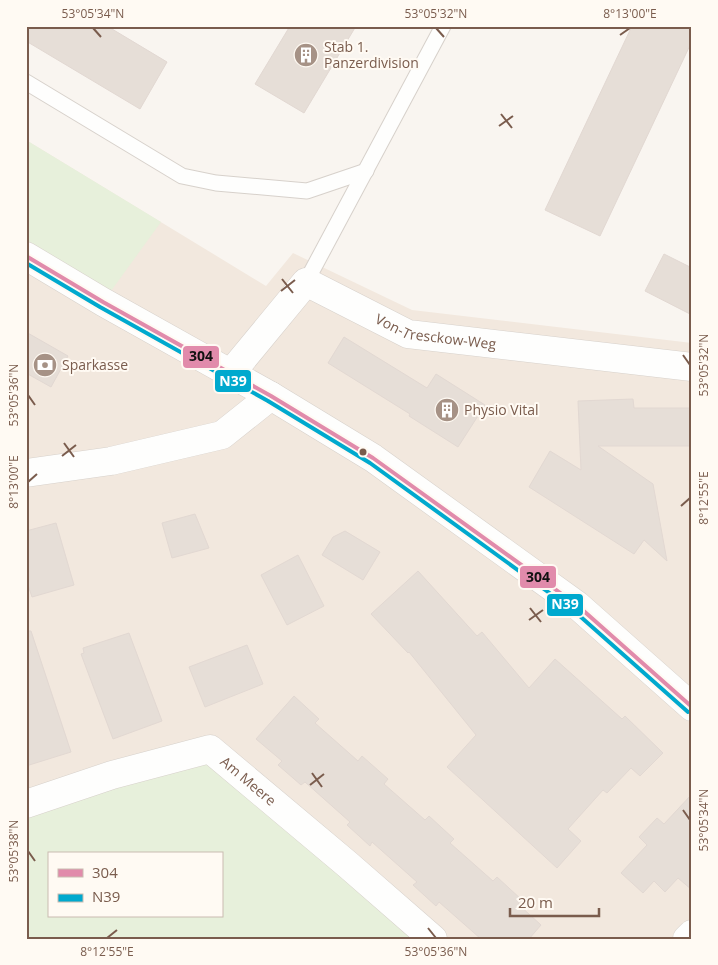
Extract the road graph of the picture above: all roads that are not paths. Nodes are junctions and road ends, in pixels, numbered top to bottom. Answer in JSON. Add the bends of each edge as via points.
{"nodes":[{"id":1,"x":444,"y":26,"type":"edge"},
{"id":2,"x":26,"y":82,"type":"edge"},
{"id":3,"x":366,"y":171,"type":"junction"},
{"id":4,"x":26,"y":256,"type":"edge"},
{"id":5,"x":306,"y":282,"type":"junction"},
{"id":6,"x":692,"y":367,"type":"edge"},
{"id":7,"x":231,"y":373,"type":"junction"},
{"id":8,"x":271,"y":396,"type":"junction"},
{"id":9,"x":26,"y":473,"type":"edge"},
{"id":10,"x":692,"y":707,"type":"edge"},
{"id":11,"x":26,"y":804,"type":"edge"},
{"id":12,"x":692,"y":934,"type":"edge"},
{"id":13,"x":433,"y":939,"type":"edge"},
{"id":14,"x":687,"y":939,"type":"edge"}],
"edges":[{"from":1,"to":3,"type":"lane"},
{"from":2,"to":3,"type":"lane","via":[[182,176],[216,183],[307,190]]},
{"from":3,"to":5,"type":"lane"},
{"from":4,"to":7,"type":"street"},
{"from":5,"to":6,"type":"street","name":"Von-Tresckow-Weg","via":[[408,334]]},
{"from":5,"to":7,"type":"street"},
{"from":7,"to":8,"type":"street"},
{"from":8,"to":9,"type":"street","via":[[222,435],[111,461]]},
{"from":8,"to":10,"type":"street","via":[[373,458],[577,605]]},
{"from":11,"to":13,"type":"street","name":"Am Meere","via":[[112,775],[210,749]]},
{"from":12,"to":14,"type":"street"}]}
